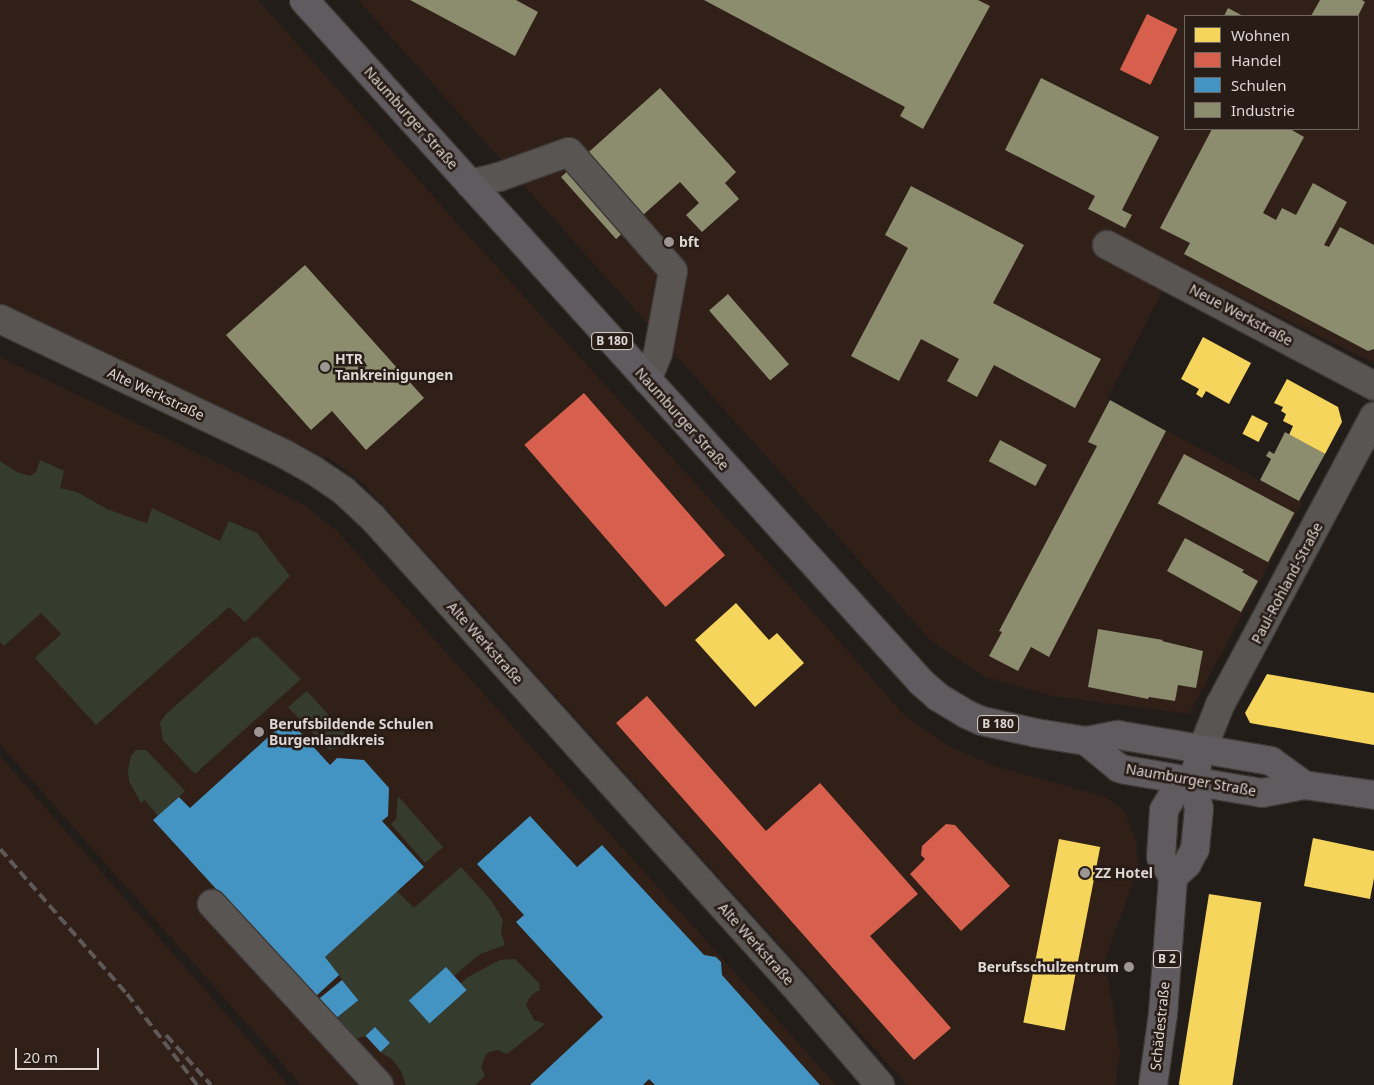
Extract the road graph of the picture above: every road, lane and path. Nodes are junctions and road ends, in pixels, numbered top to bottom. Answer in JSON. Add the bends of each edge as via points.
{"nodes":[{"id":1,"x":304,"y":0,"type":"edge"},
{"id":2,"x":470,"y":184,"type":"junction"},
{"id":3,"x":1107,"y":245,"type":"dead end"},
{"id":4,"x":0,"y":319,"type":"edge"},
{"id":5,"x":647,"y":380,"type":"junction"},
{"id":6,"x":1374,"y":386,"type":"edge"},
{"id":7,"x":1374,"y":417,"type":"edge"},
{"id":8,"x":1086,"y":741,"type":"junction"},
{"id":9,"x":1202,"y":750,"type":"junction"},
{"id":10,"x":1193,"y":782,"type":"junction"},
{"id":11,"x":1304,"y":785,"type":"junction"},
{"id":12,"x":1374,"y":794,"type":"edge"},
{"id":13,"x":212,"y":904,"type":"dead end"},
{"id":14,"x":379,"y":1085,"type":"edge"},
{"id":15,"x":880,"y":1085,"type":"edge"},
{"id":16,"x":1153,"y":1085,"type":"edge"}],
"edges":[{"from":1,"to":2,"type":"main road","name":"Naumburger Straße","number":"B 180"},
{"from":2,"to":5,"type":"main road","name":"Naumburger Straße","number":"B 180"},
{"from":2,"to":5,"type":"street","via":[[569,152],[673,271],[658,353]]},
{"from":3,"to":6,"type":"street","name":"Neue Werkstraße"},
{"from":4,"to":15,"type":"street","name":"Alte Werkstraße","via":[[286,455],[344,491],[378,524]]},
{"from":5,"to":8,"type":"main road","name":"Naumburger Straße","number":"B 180","via":[[938,697],[982,721]]},
{"from":7,"to":9,"type":"street","name":"Paul-Rohland-Straße","via":[[1220,705]]},
{"from":8,"to":9,"type":"main road","name":"Naumburger Straße","number":"B 180","via":[[1118,736]]},
{"from":8,"to":10,"type":"main road","name":"Naumburger Straße","number":"B 180","via":[[1119,768]]},
{"from":9,"to":10,"type":"main road"},
{"from":9,"to":11,"type":"main road","name":"Naumburger Straße","via":[[1271,761]]},
{"from":10,"to":11,"type":"main road","name":"Naumburger Straße","via":[[1262,792]]},
{"from":10,"to":16,"type":"main road","name":"Schädestraße","number":"B 2","via":[[1175,792],[1164,810],[1161,857],[1173,877],[1163,1014]]},
{"from":11,"to":12,"type":"main road","name":"Naumburger Straße"},
{"from":13,"to":14,"type":"street"}]}
